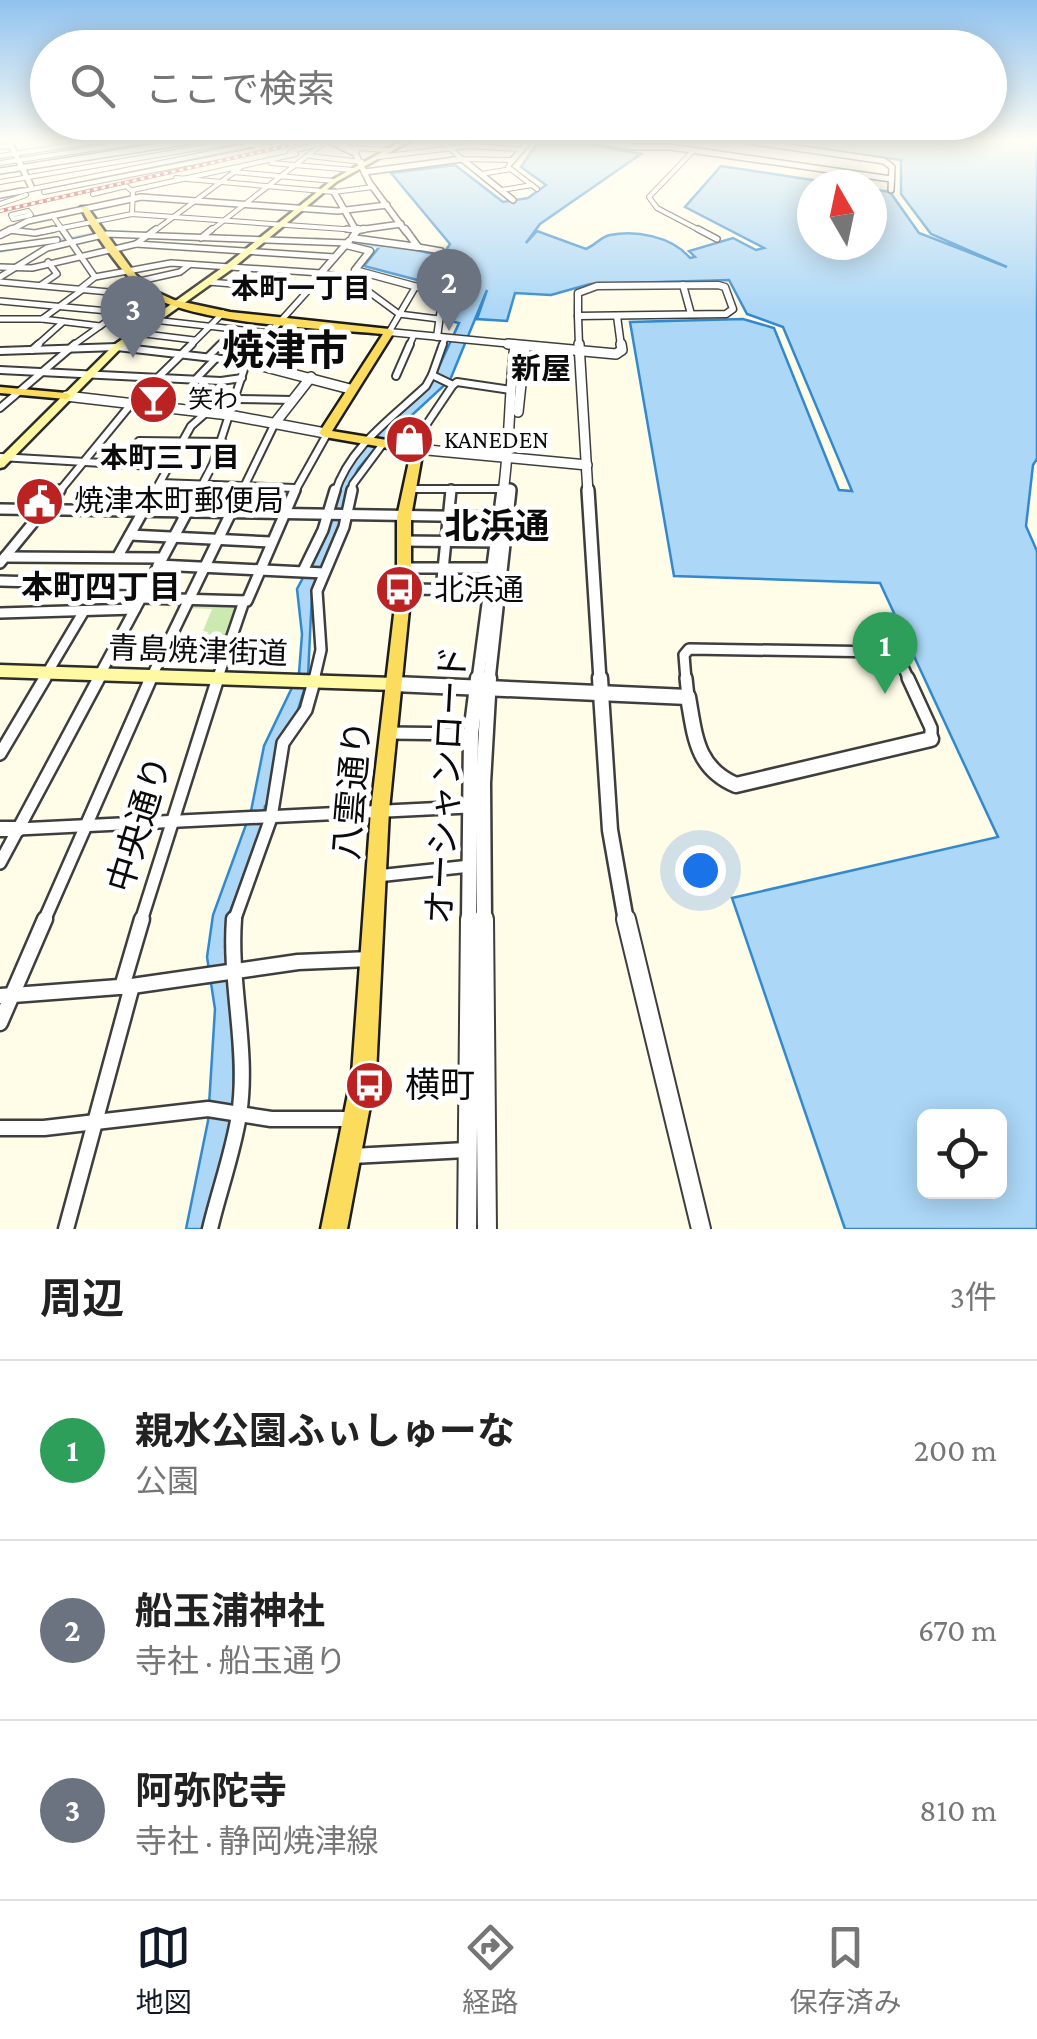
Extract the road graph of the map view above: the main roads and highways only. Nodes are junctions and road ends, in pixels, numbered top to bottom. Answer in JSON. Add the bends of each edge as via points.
{"nodes":[{"id":1,"x":312,"y":198,"type":"edge"},
{"id":2,"x":84,"y":209,"type":"road end"},
{"id":3,"x":178,"y":303,"type":"junction"},
{"id":4,"x":0,"y":390,"type":"edge"},
{"id":5,"x":66,"y":396,"type":"junction"},
{"id":6,"x":2,"y":459,"type":"edge"},
{"id":7,"x":0,"y":671,"type":"edge"},
{"id":8,"x":394,"y":684,"type":"junction"},
{"id":9,"x":334,"y":1229,"type":"edge"}],
"edges":[{"from":1,"to":3,"type":"main road"},
{"from":2,"to":3,"type":"main road","via":[[146,294]]},
{"from":3,"to":5,"type":"main road","via":[[117,347]]},
{"from":3,"to":8,"type":"main road","name":"八雲通り","via":[[389,332],[326,434],[417,449],[404,517]]},
{"from":4,"to":5,"type":"main road"},
{"from":5,"to":6,"type":"main road"},
{"from":7,"to":8,"type":"main road","name":"青島焼津街道"},
{"from":8,"to":9,"type":"main road","name":"八雲通り","via":[[364,1074]]}]}
